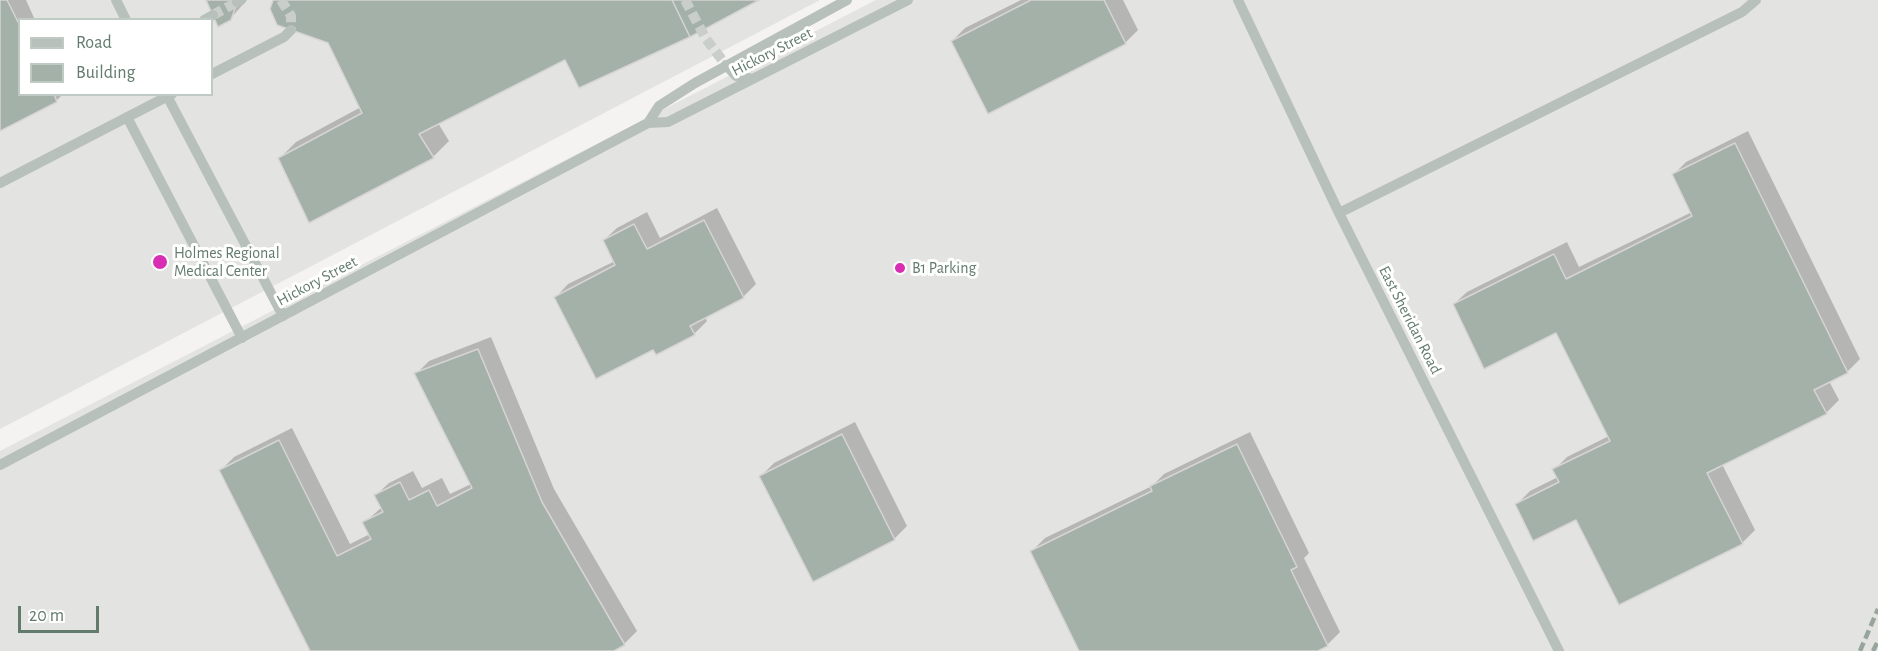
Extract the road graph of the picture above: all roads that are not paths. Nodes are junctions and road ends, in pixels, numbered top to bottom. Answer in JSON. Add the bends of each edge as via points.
{"nodes":[{"id":1,"x":116,"y":0,"type":"edge"},
{"id":2,"x":847,"y":0,"type":"edge"},
{"id":3,"x":908,"y":0,"type":"edge"},
{"id":4,"x":1238,"y":0,"type":"edge"},
{"id":5,"x":1756,"y":0,"type":"edge"},
{"id":6,"x":893,"y":3,"type":"edge"},
{"id":7,"x":125,"y":18,"type":"edge"},
{"id":8,"x":291,"y":30,"type":"dead end"},
{"id":9,"x":726,"y":65,"type":"junction"},
{"id":10,"x":213,"y":73,"type":"edge"},
{"id":11,"x":753,"y":79,"type":"junction"},
{"id":12,"x":166,"y":96,"type":"edge"},
{"id":13,"x":169,"y":96,"type":"edge"},
{"id":14,"x":127,"y":117,"type":"junction"},
{"id":15,"x":648,"y":123,"type":"junction"},
{"id":16,"x":0,"y":183,"type":"edge"},
{"id":17,"x":1339,"y":213,"type":"junction"},
{"id":18,"x":283,"y":316,"type":"junction"},
{"id":19,"x":242,"y":338,"type":"junction"},
{"id":20,"x":0,"y":465,"type":"edge"},
{"id":21,"x":1559,"y":651,"type":"edge"}],
"edges":[{"from":1,"to":7,"type":"street"},
{"from":2,"to":9,"type":"street","name":"Hickory Street"},
{"from":3,"to":6,"type":"street","name":"Hickory Street"},
{"from":4,"to":17,"type":"street","name":"East Sheridan Road"},
{"from":5,"to":17,"type":"street","via":[[1742,12]]},
{"from":6,"to":11,"type":"street","name":"Hickory Street"},
{"from":8,"to":10,"type":"street"},
{"from":9,"to":11,"type":"street","via":[[736,76]]},
{"from":9,"to":15,"type":"street","name":"Hickory Street","via":[[659,106]]},
{"from":11,"to":15,"type":"street","name":"Hickory Street","via":[[668,122]]},
{"from":12,"to":14,"type":"street"},
{"from":13,"to":18,"type":"street"},
{"from":14,"to":16,"type":"street"},
{"from":14,"to":19,"type":"street"},
{"from":15,"to":18,"type":"street","name":"Hickory Street"},
{"from":17,"to":21,"type":"street","name":"East Sheridan Road"},
{"from":18,"to":19,"type":"street","name":"Hickory Street"},
{"from":19,"to":20,"type":"street","name":"Hickory Street"}]}
